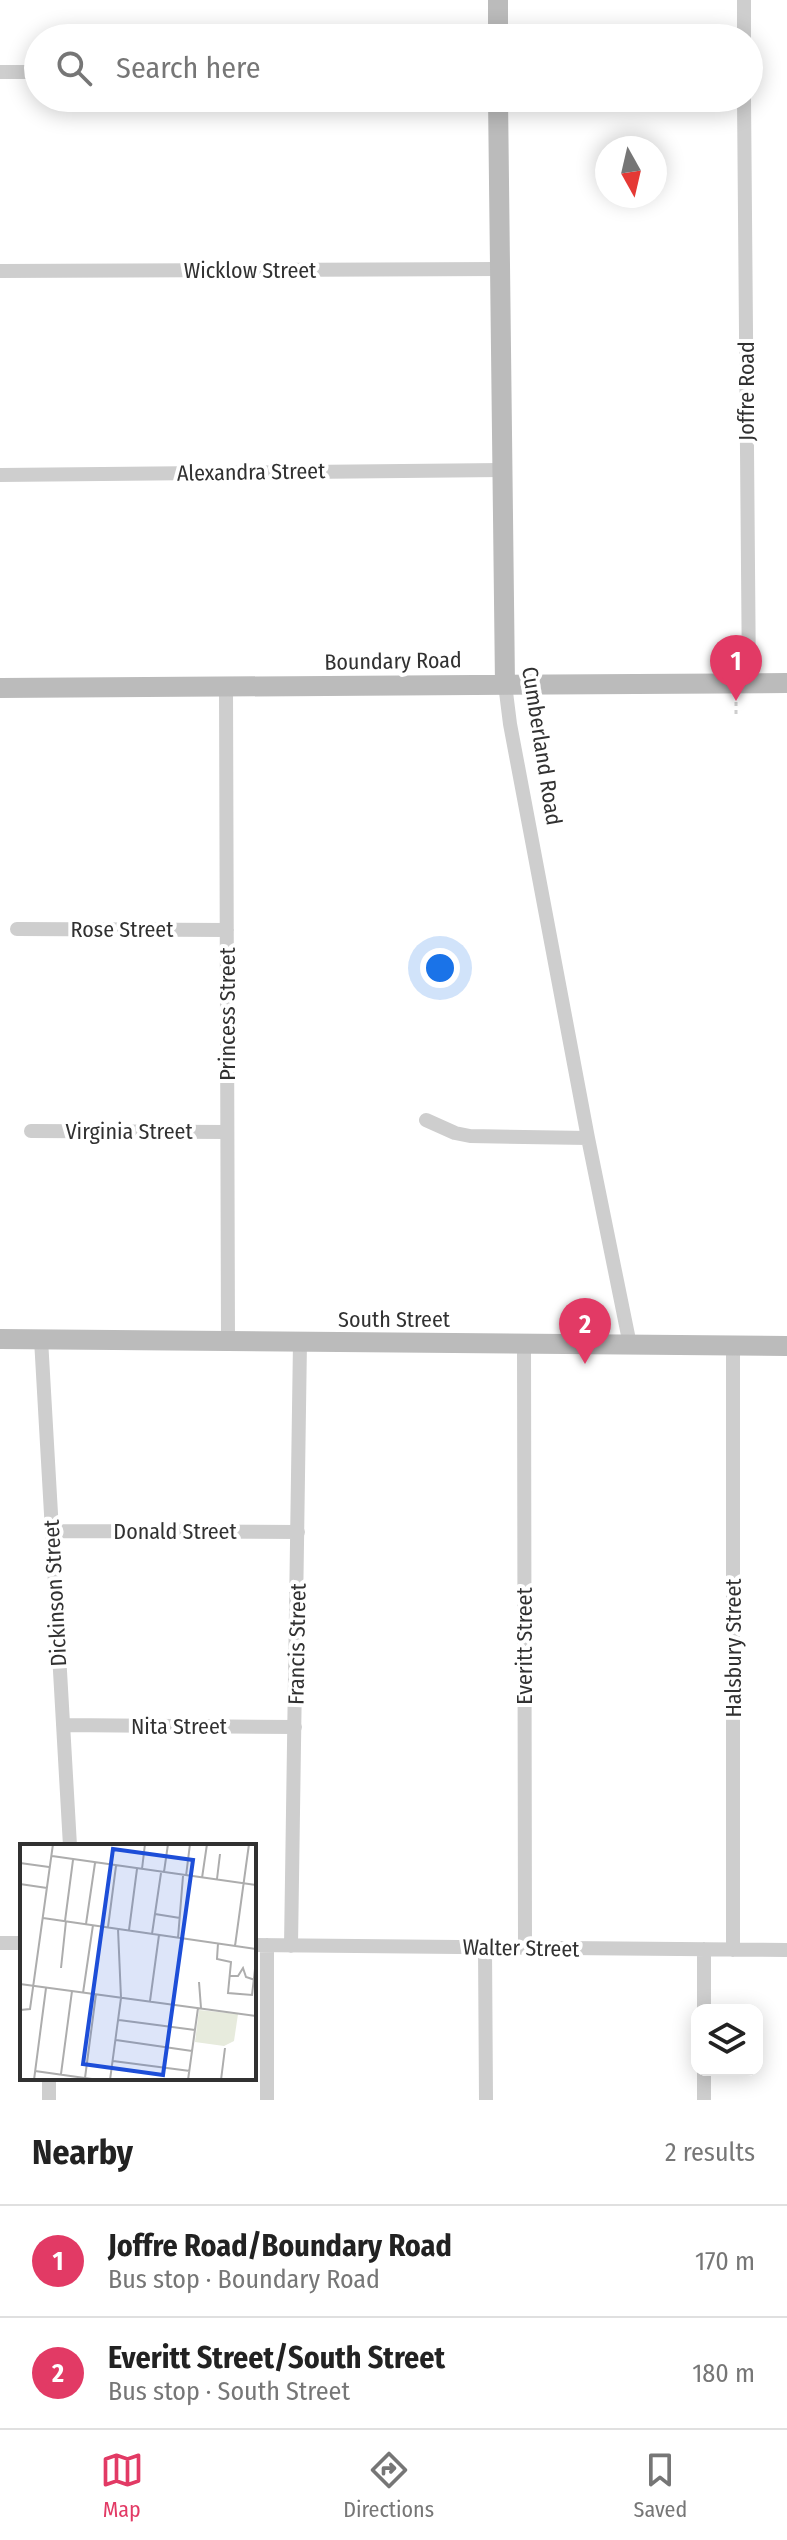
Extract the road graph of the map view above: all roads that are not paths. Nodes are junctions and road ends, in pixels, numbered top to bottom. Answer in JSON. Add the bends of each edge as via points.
{"nodes":[{"id":1,"x":498,"y":0,"type":"edge"},
{"id":2,"x":744,"y":0,"type":"edge"},
{"id":3,"x":498,"y":24,"type":"edge"},
{"id":4,"x":744,"y":24,"type":"edge"},
{"id":5,"x":0,"y":72,"type":"edge"},
{"id":6,"x":24,"y":72,"type":"edge"},
{"id":7,"x":498,"y":112,"type":"edge"},
{"id":8,"x":744,"y":112,"type":"edge"},
{"id":9,"x":500,"y":269,"type":"junction"},
{"id":10,"x":0,"y":271,"type":"edge"},
{"id":11,"x":502,"y":470,"type":"junction"},
{"id":12,"x":0,"y":475,"type":"edge"},
{"id":13,"x":787,"y":683,"type":"edge"},
{"id":14,"x":505,"y":684,"type":"junction"},
{"id":15,"x":749,"y":684,"type":"junction"},
{"id":16,"x":226,"y":687,"type":"junction"},
{"id":17,"x":0,"y":688,"type":"edge"},
{"id":18,"x":17,"y":929,"type":"dead end"},
{"id":19,"x":227,"y":930,"type":"junction"},
{"id":20,"x":426,"y":1120,"type":"dead end"},
{"id":21,"x":31,"y":1131,"type":"dead end"},
{"id":22,"x":227,"y":1132,"type":"junction"},
{"id":23,"x":588,"y":1138,"type":"junction"},
{"id":24,"x":0,"y":1339,"type":"edge"},
{"id":25,"x":41,"y":1339,"type":"junction"},
{"id":26,"x":228,"y":1340,"type":"junction"},
{"id":27,"x":300,"y":1342,"type":"junction"},
{"id":28,"x":524,"y":1344,"type":"junction"},
{"id":29,"x":630,"y":1345,"type":"junction"},
{"id":30,"x":733,"y":1345,"type":"junction"},
{"id":31,"x":787,"y":1346,"type":"edge"},
{"id":32,"x":52,"y":1531,"type":"junction"},
{"id":33,"x":298,"y":1532,"type":"junction"},
{"id":34,"x":63,"y":1725,"type":"junction"},
{"id":35,"x":295,"y":1727,"type":"junction"},
{"id":36,"x":70,"y":1844,"type":"edge"},
{"id":37,"x":260,"y":1945,"type":"edge"},
{"id":38,"x":291,"y":1946,"type":"junction"},
{"id":39,"x":485,"y":1947,"type":"junction"},
{"id":40,"x":525,"y":1948,"type":"junction"},
{"id":41,"x":704,"y":1949,"type":"junction"},
{"id":42,"x":733,"y":1950,"type":"junction"},
{"id":43,"x":787,"y":1950,"type":"edge"},
{"id":44,"x":704,"y":2004,"type":"edge"},
{"id":45,"x":704,"y":2076,"type":"edge"},
{"id":46,"x":267,"y":2100,"type":"edge"},
{"id":47,"x":486,"y":2100,"type":"edge"},
{"id":48,"x":704,"y":2100,"type":"edge"}],
"edges":[{"from":1,"to":3,"type":"main road"},
{"from":2,"to":4,"type":"street"},
{"from":5,"to":6,"type":"street"},
{"from":7,"to":9,"type":"main road","name":"Cumberland Road"},
{"from":8,"to":15,"type":"street","name":"Joffre Road"},
{"from":9,"to":10,"type":"street","name":"Wicklow Street"},
{"from":9,"to":11,"type":"main road","name":"Cumberland Road"},
{"from":11,"to":12,"type":"street","name":"Alexandra Street"},
{"from":11,"to":14,"type":"main road","name":"Cumberland Road"},
{"from":13,"to":15,"type":"main road","name":"Boundary Road"},
{"from":14,"to":15,"type":"main road","name":"Boundary Road"},
{"from":14,"to":16,"type":"main road","name":"Boundary Road"},
{"from":14,"to":23,"type":"street","name":"Cumberland Road"},
{"from":16,"to":17,"type":"main road","name":"Boundary Road"},
{"from":16,"to":19,"type":"street","name":"Princess Street"},
{"from":18,"to":19,"type":"street","name":"Rose Street"},
{"from":19,"to":22,"type":"street","name":"Princess Street"},
{"from":20,"to":23,"type":"street","via":[[470,1136]]},
{"from":21,"to":22,"type":"street","name":"Virginia Street"},
{"from":22,"to":26,"type":"street","name":"Princess Street"},
{"from":23,"to":29,"type":"street","name":"Cumberland Road"},
{"from":24,"to":25,"type":"main road","name":"South Street"},
{"from":25,"to":26,"type":"main road","name":"South Street"},
{"from":25,"to":32,"type":"street","name":"Dickinson Street"},
{"from":26,"to":27,"type":"main road","name":"South Street"},
{"from":27,"to":28,"type":"main road","name":"South Street"},
{"from":27,"to":33,"type":"street","name":"Francis Street"},
{"from":28,"to":29,"type":"main road","name":"South Street"},
{"from":28,"to":40,"type":"street","name":"Everitt Street"},
{"from":29,"to":30,"type":"main road","name":"South Street"},
{"from":30,"to":31,"type":"main road","name":"South Street"},
{"from":30,"to":42,"type":"street","name":"Halsbury Street"},
{"from":32,"to":33,"type":"street","name":"Donald Street"},
{"from":32,"to":34,"type":"street","name":"Dickinson Street"},
{"from":33,"to":35,"type":"street","name":"Francis Street"},
{"from":34,"to":35,"type":"street","name":"Nita Street"},
{"from":34,"to":36,"type":"street","name":"Dickinson Street"},
{"from":35,"to":38,"type":"street","name":"Francis Street"},
{"from":37,"to":38,"type":"street","name":"Walter Street"},
{"from":37,"to":46,"type":"street"},
{"from":38,"to":39,"type":"street","name":"Walter Street"},
{"from":39,"to":40,"type":"street","name":"Walter Street"},
{"from":39,"to":47,"type":"street"},
{"from":40,"to":41,"type":"street","name":"Walter Street"},
{"from":41,"to":42,"type":"street","name":"Walter Street"},
{"from":41,"to":44,"type":"street"},
{"from":42,"to":43,"type":"street","name":"Walter Street"},
{"from":45,"to":48,"type":"street"}]}
